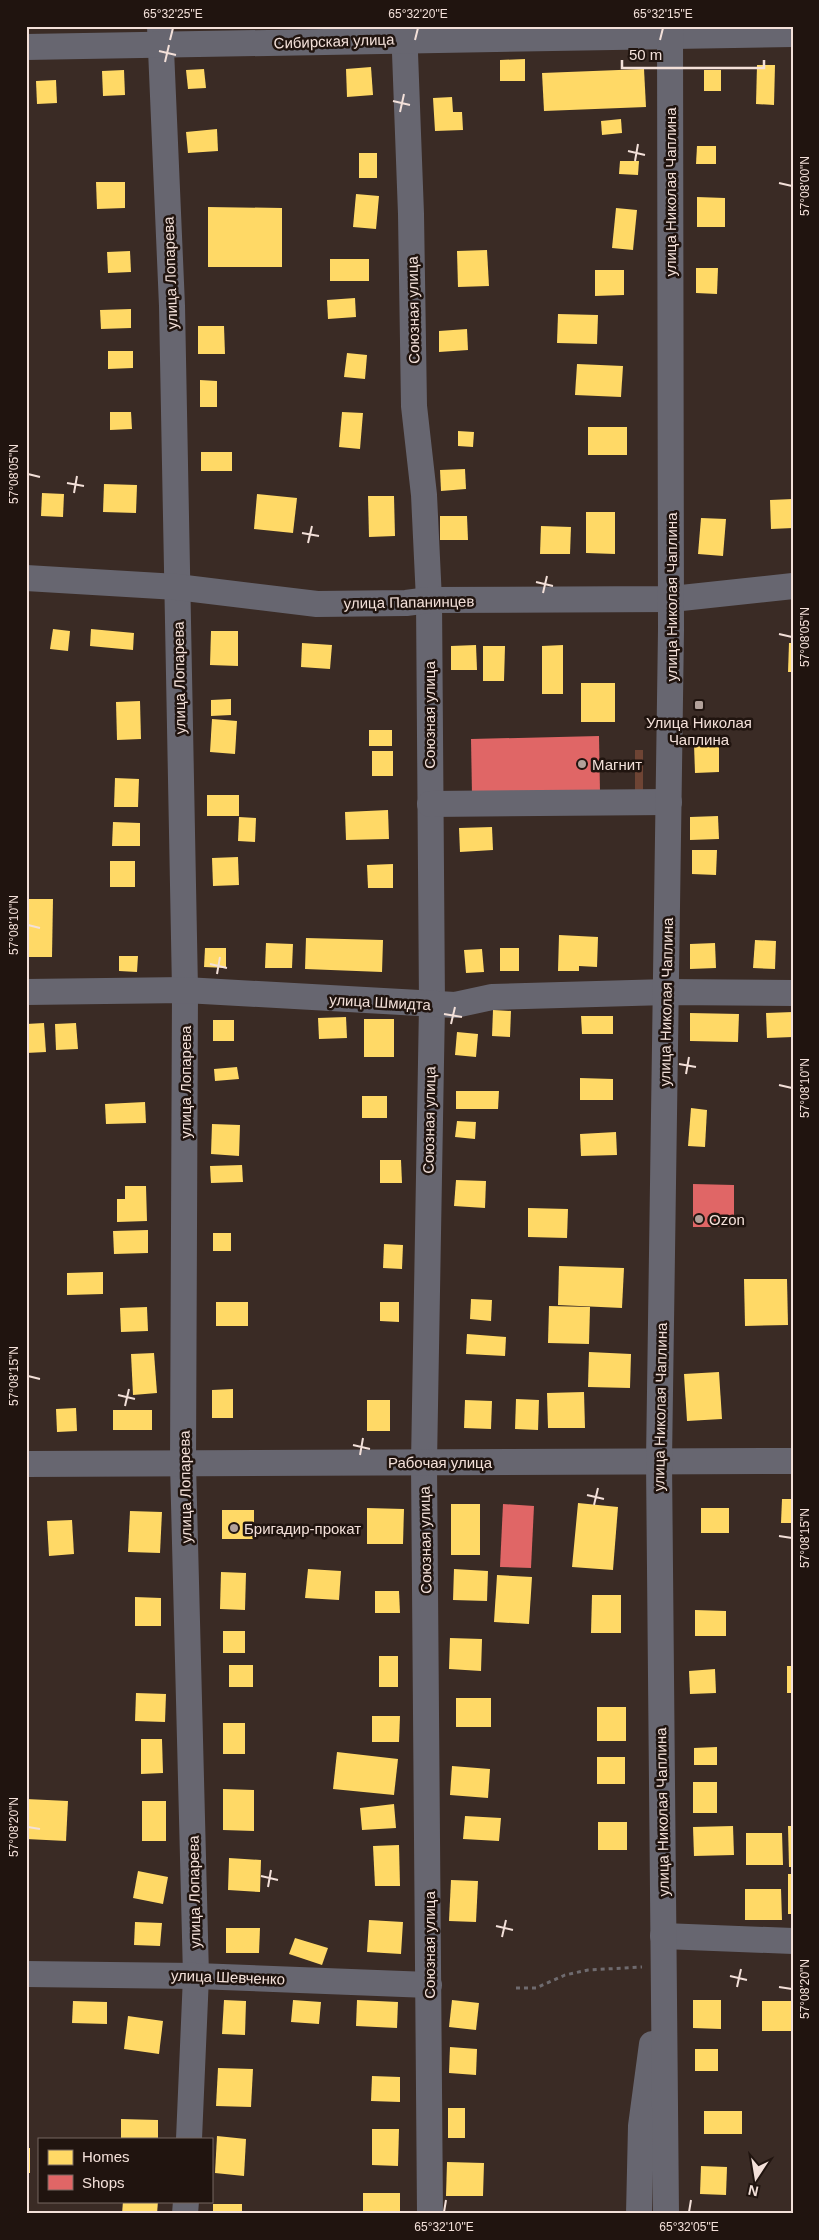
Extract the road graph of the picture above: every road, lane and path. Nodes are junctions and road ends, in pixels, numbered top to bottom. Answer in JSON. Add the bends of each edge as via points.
{"nodes":[{"id":1,"x":670,"y":31,"type":"edge"},
{"id":2,"x":404,"y":33,"type":"edge"},
{"id":3,"x":793,"y":34,"type":"edge"},
{"id":4,"x":160,"y":36,"type":"edge"},
{"id":5,"x":26,"y":47,"type":"edge"},
{"id":6,"x":26,"y":578,"type":"edge"},
{"id":7,"x":793,"y":586,"type":"edge"},
{"id":8,"x":177,"y":587,"type":"junction"},
{"id":9,"x":672,"y":599,"type":"junction"},
{"id":10,"x":428,"y":600,"type":"junction"},
{"id":11,"x":669,"y":802,"type":"junction"},
{"id":12,"x":430,"y":804,"type":"junction"},
{"id":13,"x":185,"y":990,"type":"junction"},
{"id":14,"x":26,"y":992,"type":"edge"},
{"id":15,"x":667,"y":992,"type":"junction"},
{"id":16,"x":793,"y":993,"type":"edge"},
{"id":17,"x":432,"y":1005,"type":"junction"},
{"id":18,"x":659,"y":1461,"type":"junction"},
{"id":19,"x":793,"y":1461,"type":"edge"},
{"id":20,"x":424,"y":1462,"type":"junction"},
{"id":21,"x":26,"y":1464,"type":"edge"},
{"id":22,"x":183,"y":1464,"type":"junction"},
{"id":23,"x":664,"y":1936,"type":"junction"},
{"id":24,"x":793,"y":1941,"type":"edge"},
{"id":25,"x":663,"y":1971,"type":"junction"},
{"id":26,"x":26,"y":1974,"type":"edge"},
{"id":27,"x":196,"y":1976,"type":"junction"},
{"id":28,"x":429,"y":1985,"type":"junction"},
{"id":29,"x":516,"y":1988,"type":"dead end"},
{"id":30,"x":189,"y":2138,"type":"edge"},
{"id":31,"x":430,"y":2214,"type":"edge"},
{"id":32,"x":639,"y":2214,"type":"edge"},
{"id":33,"x":666,"y":2214,"type":"edge"}],
"edges":[{"from":1,"to":2,"type":"street","name":"Сибирская улица"},
{"from":1,"to":3,"type":"street","name":"Сибирская улица"},
{"from":1,"to":9,"type":"street","name":"улица Николая Чаплина"},
{"from":2,"to":4,"type":"street","name":"Сибирская улица"},
{"from":2,"to":10,"type":"street","name":"Союзная улица","via":[[414,406],[424,495]]},
{"from":4,"to":5,"type":"street","name":"Сибирская улица"},
{"from":4,"to":8,"type":"street","name":"улица Лопарева","via":[[172,306]]},
{"from":6,"to":8,"type":"street","name":"улица Папанинцев"},
{"from":7,"to":9,"type":"street","name":"улица Папанинцев"},
{"from":8,"to":10,"type":"street","name":"улица Папанинцев","via":[[317,604]]},
{"from":8,"to":13,"type":"street","name":"улица Лопарева"},
{"from":9,"to":10,"type":"street","name":"улица Папанинцев"},
{"from":9,"to":11,"type":"street","name":"улица Николая Чаплина"},
{"from":10,"to":12,"type":"street","name":"Союзная улица"},
{"from":11,"to":12,"type":"street"},
{"from":11,"to":15,"type":"street","name":"улица Николая Чаплина"},
{"from":12,"to":17,"type":"street","name":"Союзная улица"},
{"from":13,"to":14,"type":"street","name":"улица Шмидта"},
{"from":13,"to":17,"type":"street","name":"улица Шмидта"},
{"from":13,"to":22,"type":"street","name":"улица Лопарева"},
{"from":15,"to":16,"type":"street","name":"улица Шмидта"},
{"from":15,"to":17,"type":"street","name":"улица Шмидта","via":[[492,997],[455,1006]]},
{"from":15,"to":18,"type":"street","name":"улица Николая Чаплина"},
{"from":17,"to":20,"type":"street","name":"Союзная улица"},
{"from":18,"to":19,"type":"street","name":"Рабочая улица"},
{"from":18,"to":20,"type":"street","name":"Рабочая улица"},
{"from":18,"to":23,"type":"street","name":"улица Николая Чаплина"},
{"from":20,"to":22,"type":"street","name":"Рабочая улица"},
{"from":20,"to":28,"type":"street","name":"Союзная улица"},
{"from":21,"to":22,"type":"street","name":"Рабочая улица"},
{"from":22,"to":27,"type":"street","name":"улица Лопарева"},
{"from":23,"to":24,"type":"street"},
{"from":23,"to":25,"type":"street","name":"улица Николая Чаплина"},
{"from":25,"to":29,"type":"path","via":[[588,1970],[565,1974],[536,1988]]},
{"from":25,"to":32,"type":"street","via":[[641,2126]]},
{"from":25,"to":33,"type":"street"},
{"from":26,"to":27,"type":"street","name":"улица Шевченко"},
{"from":27,"to":28,"type":"street","name":"улица Шевченко"},
{"from":27,"to":30,"type":"street","name":"улица Лопарева"},
{"from":28,"to":31,"type":"street","name":"Союзная улица"}]}
